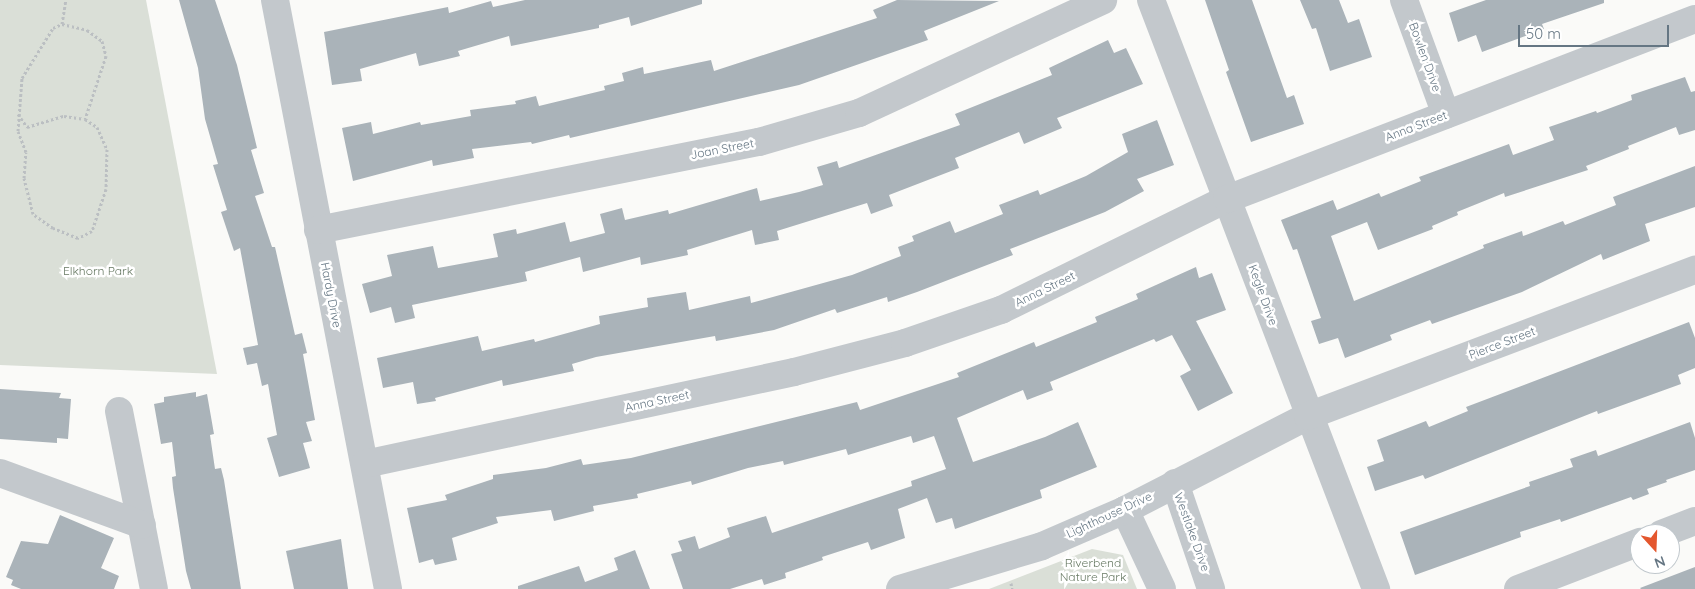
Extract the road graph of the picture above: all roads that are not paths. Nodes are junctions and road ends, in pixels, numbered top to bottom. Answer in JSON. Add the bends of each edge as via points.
{"nodes":[{"id":1,"x":277,"y":0,"type":"edge"},
{"id":2,"x":1104,"y":0,"type":"edge"},
{"id":3,"x":1151,"y":0,"type":"edge"},
{"id":4,"x":1404,"y":0,"type":"edge"},
{"id":5,"x":1695,"y":19,"type":"edge"},
{"id":6,"x":1446,"y":115,"type":"junction"},
{"id":7,"x":1227,"y":199,"type":"junction"},
{"id":8,"x":318,"y":230,"type":"junction"},
{"id":9,"x":1695,"y":270,"type":"edge"},
{"id":10,"x":119,"y":411,"type":"dead end"},
{"id":11,"x":1308,"y":416,"type":"junction"},
{"id":12,"x":365,"y":464,"type":"junction"},
{"id":13,"x":0,"y":473,"type":"edge"},
{"id":14,"x":1175,"y":483,"type":"junction"},
{"id":15,"x":1125,"y":510,"type":"junction"},
{"id":16,"x":1695,"y":521,"type":"edge"},
{"id":17,"x":142,"y":525,"type":"junction"},
{"id":18,"x":1680,"y":527,"type":"edge"},
{"id":19,"x":1630,"y":546,"type":"edge"},
{"id":20,"x":1205,"y":586,"type":"edge"},
{"id":21,"x":154,"y":589,"type":"edge"},
{"id":22,"x":388,"y":589,"type":"edge"},
{"id":23,"x":900,"y":589,"type":"edge"},
{"id":24,"x":1162,"y":589,"type":"edge"},
{"id":25,"x":1376,"y":589,"type":"edge"},
{"id":26,"x":1518,"y":589,"type":"edge"}],
"edges":[{"from":1,"to":8,"type":"street","name":"Hardy Drive"},
{"from":2,"to":8,"type":"street","name":"Joan Street","via":[[859,113],[759,142]]},
{"from":3,"to":7,"type":"street","name":"Kegle Drive"},
{"from":4,"to":6,"type":"street","name":"Bowlen Drive"},
{"from":5,"to":6,"type":"street","name":"Anna Street"},
{"from":6,"to":7,"type":"street","name":"Anna Street"},
{"from":7,"to":11,"type":"street","name":"Kegle Drive"},
{"from":7,"to":12,"type":"street","name":"Anna Street","via":[[1001,310],[905,343],[794,372]]},
{"from":8,"to":12,"type":"street","name":"Hardy Drive"},
{"from":9,"to":11,"type":"street","name":"Pierce Street"},
{"from":10,"to":17,"type":"street"},
{"from":11,"to":14,"type":"street","name":"Lighthouse Drive"},
{"from":11,"to":25,"type":"street","name":"Kegle Drive"},
{"from":12,"to":22,"type":"street","name":"Hardy Drive"},
{"from":13,"to":17,"type":"street"},
{"from":14,"to":15,"type":"street","name":"Lighthouse Drive"},
{"from":14,"to":20,"type":"street","name":"Westlake Drive"},
{"from":15,"to":23,"type":"street","name":"Lighthouse Drive","via":[[1042,546]]},
{"from":15,"to":24,"type":"street"},
{"from":16,"to":18,"type":"street"},
{"from":17,"to":21,"type":"street"},
{"from":19,"to":26,"type":"street"}]}
